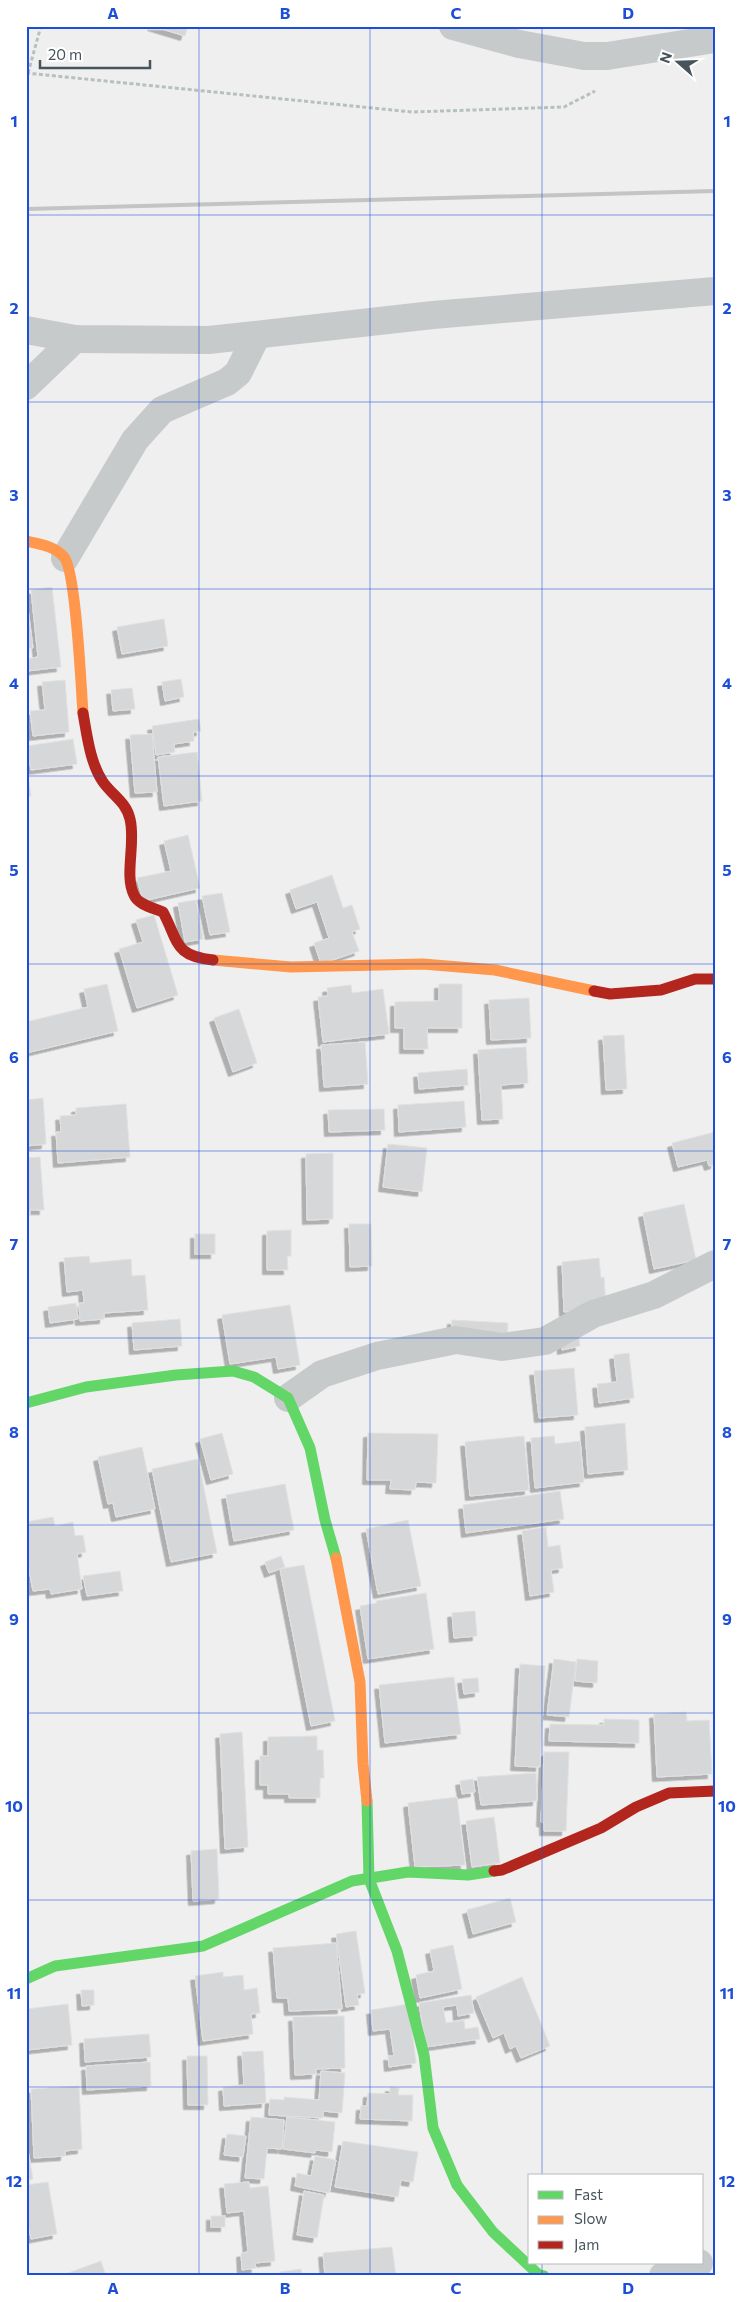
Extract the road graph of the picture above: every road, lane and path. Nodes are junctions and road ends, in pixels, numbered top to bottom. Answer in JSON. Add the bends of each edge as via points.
{"nodes":[{"id":1,"x":40,"y":26,"type":"edge"},
{"id":2,"x":453,"y":26,"type":"edge"},
{"id":3,"x":715,"y":39,"type":"edge"},
{"id":4,"x":623,"y":53,"type":"junction"},
{"id":5,"x":27,"y":73,"type":"edge"},
{"id":6,"x":715,"y":291,"type":"edge"},
{"id":7,"x":26,"y":330,"type":"edge"},
{"id":8,"x":257,"y":335,"type":"junction"},
{"id":9,"x":75,"y":339,"type":"junction"},
{"id":10,"x":26,"y":386,"type":"edge"},
{"id":11,"x":26,"y":542,"type":"edge"},
{"id":12,"x":65,"y":558,"type":"junction"},
{"id":13,"x":715,"y":979,"type":"edge"},
{"id":14,"x":715,"y":1264,"type":"edge"},
{"id":15,"x":288,"y":1398,"type":"junction"},
{"id":16,"x":26,"y":1403,"type":"edge"},
{"id":17,"x":715,"y":1791,"type":"edge"},
{"id":18,"x":369,"y":1879,"type":"junction"},
{"id":19,"x":26,"y":1979,"type":"edge"},
{"id":20,"x":698,"y":2264,"type":"edge"},
{"id":21,"x":544,"y":2276,"type":"edge"},
{"id":22,"x":663,"y":2276,"type":"edge"}],
"edges":[{"from":1,"to":5,"type":"path"},
{"from":2,"to":4,"type":"street","via":[[519,44],[584,56]]},
{"from":3,"to":4,"type":"street"},
{"from":4,"to":5,"type":"path","via":[[604,86],[564,107],[412,112]]},
{"from":6,"to":8,"type":"street","via":[[433,315]]},
{"from":7,"to":9,"type":"street"},
{"from":8,"to":9,"type":"street","via":[[209,340]]},
{"from":8,"to":12,"type":"street","via":[[238,373],[227,382],[162,410],[135,440]]},
{"from":9,"to":10,"type":"street"},
{"from":11,"to":12,"type":"street","via":[[47,544]]},
{"from":12,"to":13,"type":"street","via":[[73,586],[83,713],[91,754],[103,782],[122,801],[130,819],[133,842],[130,883],[133,894],[137,901],[162,912],[184,954],[195,958],[282,966],[423,964],[495,970],[610,994],[661,990],[695,979]]},
{"from":14,"to":15,"type":"street","via":[[654,1294],[594,1314],[545,1341],[502,1347],[456,1340],[378,1356],[322,1374]]},
{"from":15,"to":16,"type":"street","via":[[254,1378],[233,1371],[86,1387]]},
{"from":15,"to":18,"type":"street","via":[[310,1448],[339,1569],[360,1682],[369,1821]]},
{"from":17,"to":18,"type":"street","via":[[669,1793],[636,1807],[601,1828],[502,1870],[468,1875],[408,1872]]},
{"from":18,"to":19,"type":"street","via":[[352,1881],[203,1946],[56,1966]]},
{"from":18,"to":21,"type":"street","via":[[397,1951],[424,2055],[433,2128],[456,2185],[493,2232],[539,2275]]},
{"from":20,"to":22,"type":"street"}]}
